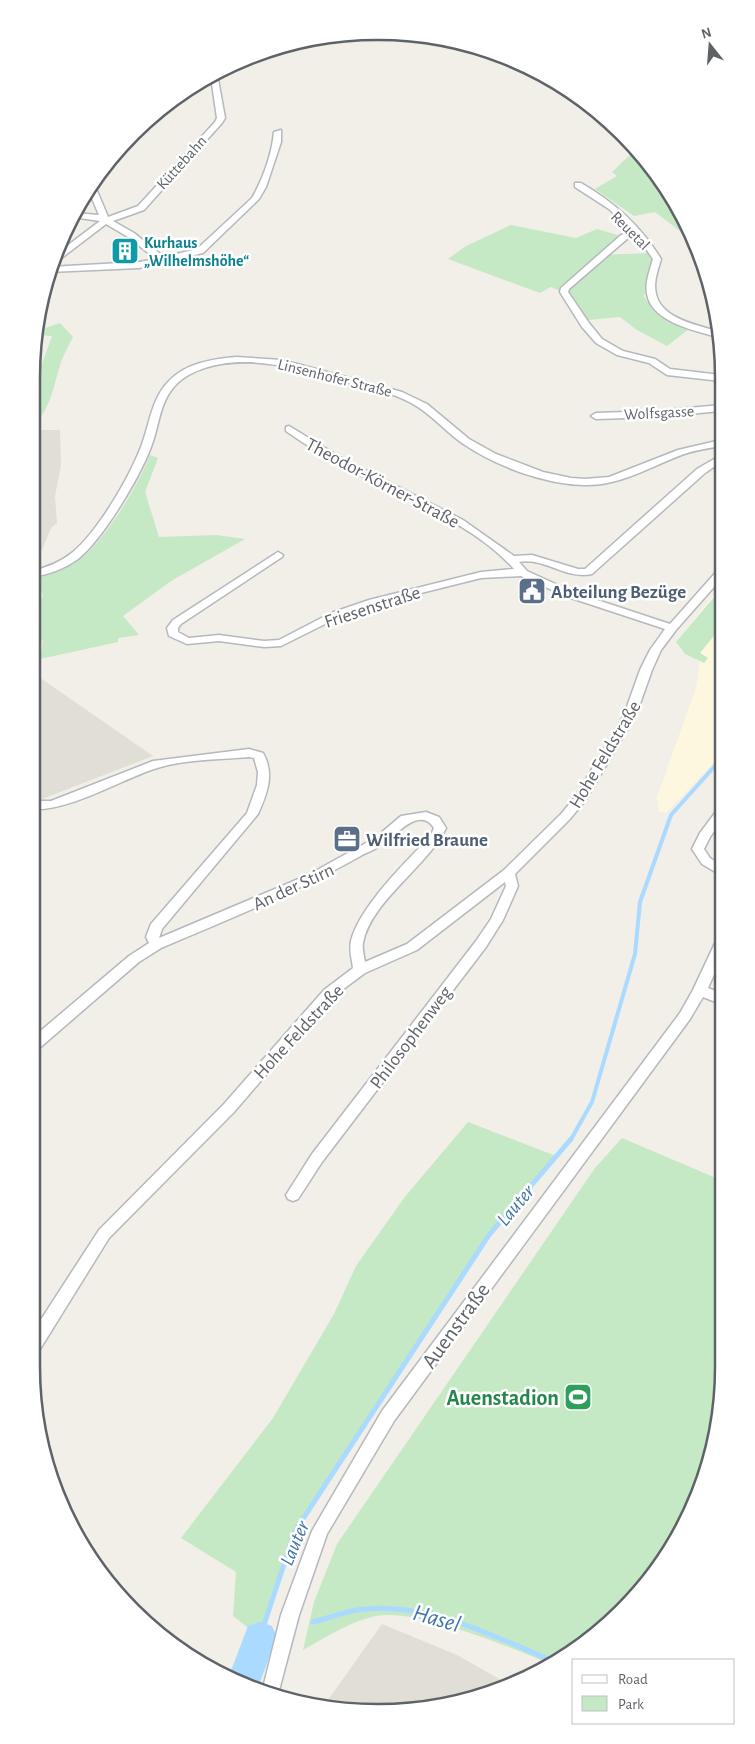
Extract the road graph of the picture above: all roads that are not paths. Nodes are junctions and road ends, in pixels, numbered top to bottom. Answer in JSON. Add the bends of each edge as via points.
{"nodes":[{"id":1,"x":215,"y":82,"type":"edge"},
{"id":2,"x":278,"y":132,"type":"dead end"},
{"id":3,"x":578,"y":186,"type":"dead end"},
{"id":4,"x":94,"y":194,"type":"edge"},
{"id":5,"x":81,"y":216,"type":"edge"},
{"id":6,"x":105,"y":221,"type":"junction"},
{"id":7,"x":639,"y":233,"type":"junction"},
{"id":8,"x":65,"y":251,"type":"edge"},
{"id":9,"x":162,"y":259,"type":"junction"},
{"id":10,"x":58,"y":270,"type":"edge"},
{"id":11,"x":712,"y":332,"type":"edge"},
{"id":12,"x":715,"y":377,"type":"edge"},
{"id":13,"x":715,"y":409,"type":"edge"},
{"id":14,"x":596,"y":416,"type":"dead end"},
{"id":15,"x":289,"y":429,"type":"dead end"},
{"id":16,"x":715,"y":444,"type":"edge"},
{"id":17,"x":715,"y":462,"type":"edge"},
{"id":18,"x":278,"y":555,"type":"dead end"},
{"id":19,"x":512,"y":560,"type":"junction"},
{"id":20,"x":40,"y":572,"type":"edge"},
{"id":21,"x":523,"y":573,"type":"junction"},
{"id":22,"x":715,"y":581,"type":"edge"},
{"id":23,"x":672,"y":628,"type":"junction"},
{"id":24,"x":40,"y":806,"type":"edge"},
{"id":25,"x":715,"y":821,"type":"edge"},
{"id":26,"x":715,"y":867,"type":"edge"},
{"id":27,"x":508,"y":873,"type":"junction"},
{"id":28,"x":156,"y":945,"type":"junction"},
{"id":29,"x":715,"y":955,"type":"edge"},
{"id":30,"x":360,"y":970,"type":"junction"},
{"id":31,"x":700,"y":990,"type":"junction"},
{"id":32,"x":715,"y":997,"type":"edge"},
{"id":33,"x":40,"y":1039,"type":"edge"},
{"id":34,"x":292,"y":1195,"type":"dead end"},
{"id":35,"x":40,"y":1335,"type":"edge"},
{"id":36,"x":272,"y":1687,"type":"edge"}],
"edges":[{"from":1,"to":6,"type":"street","name":"Küttebahn","via":[[221,118],[218,123],[141,208]]},
{"from":2,"to":9,"type":"street","via":[[278,142],[255,199],[200,251]]},
{"from":3,"to":7,"type":"street","name":"Reuetal","via":[[591,192]]},
{"from":4,"to":6,"type":"street"},
{"from":5,"to":6,"type":"street"},
{"from":6,"to":8,"type":"street"},
{"from":6,"to":9,"type":"street"},
{"from":7,"to":11,"type":"street","name":"Reuetal","via":[[657,259],[651,296],[658,307],[672,318]]},
{"from":7,"to":12,"type":"street","via":[[624,237],[564,292],[599,342],[620,353],[652,362],[666,372]]},
{"from":9,"to":10,"type":"street","via":[[139,265]]},
{"from":13,"to":14,"type":"street","name":"Wolfsgasse"},
{"from":15,"to":19,"type":"street","name":"Theodor-Körner-Straße","via":[[362,474],[436,507]]},
{"from":16,"to":20,"type":"street","name":"Linsenhofer Straße","via":[[676,454],[627,476],[597,481],[567,480],[478,448],[425,407],[399,394],[269,360],[220,361],[190,371],[170,384],[156,409],[146,448],[92,537],[77,554],[55,568]]},
{"from":17,"to":19,"type":"street","via":[[588,572],[531,557]]},
{"from":18,"to":21,"type":"street","name":"Friesenstraße","via":[[177,622],[172,628],[173,634],[187,641],[219,638],[281,643],[334,615],[373,602],[481,575]]},
{"from":19,"to":21,"type":"street","name":"Theodor-Körner-Straße"},
{"from":21,"to":23,"type":"street","name":"Friesenstraße","via":[[569,594]]},
{"from":22,"to":23,"type":"street","name":"Hohe Feldstraße"},
{"from":23,"to":27,"type":"street","name":"Hohe Feldstraße","via":[[646,670],[630,715],[581,798]]},
{"from":24,"to":28,"type":"street","via":[[54,804],[153,765],[249,754],[258,756],[265,771],[262,793],[252,814],[156,927],[152,937]]},
{"from":25,"to":26,"type":"street","via":[[698,849]]},
{"from":27,"to":30,"type":"street","name":"Hohe Feldstraße","via":[[412,947]]},
{"from":27,"to":34,"type":"street","name":"Philosophenweg","via":[[512,886],[497,920],[481,944]]},
{"from":28,"to":30,"type":"street","name":"An der Stirn","via":[[312,878],[372,846],[405,819],[426,816],[435,820],[440,828],[435,838],[385,894],[360,933],[357,943]]},
{"from":28,"to":33,"type":"street","name":"An der Stirn","via":[[134,959]]},
{"from":29,"to":31,"type":"street","name":"Auenstraße"},
{"from":30,"to":35,"type":"street","name":"Hohe Feldstraße","via":[[328,993],[229,1108],[104,1234]]},
{"from":31,"to":32,"type":"street"},
{"from":31,"to":36,"type":"street","name":"Auenstraße","via":[[685,1016],[388,1416],[320,1530],[290,1616]]}]}
